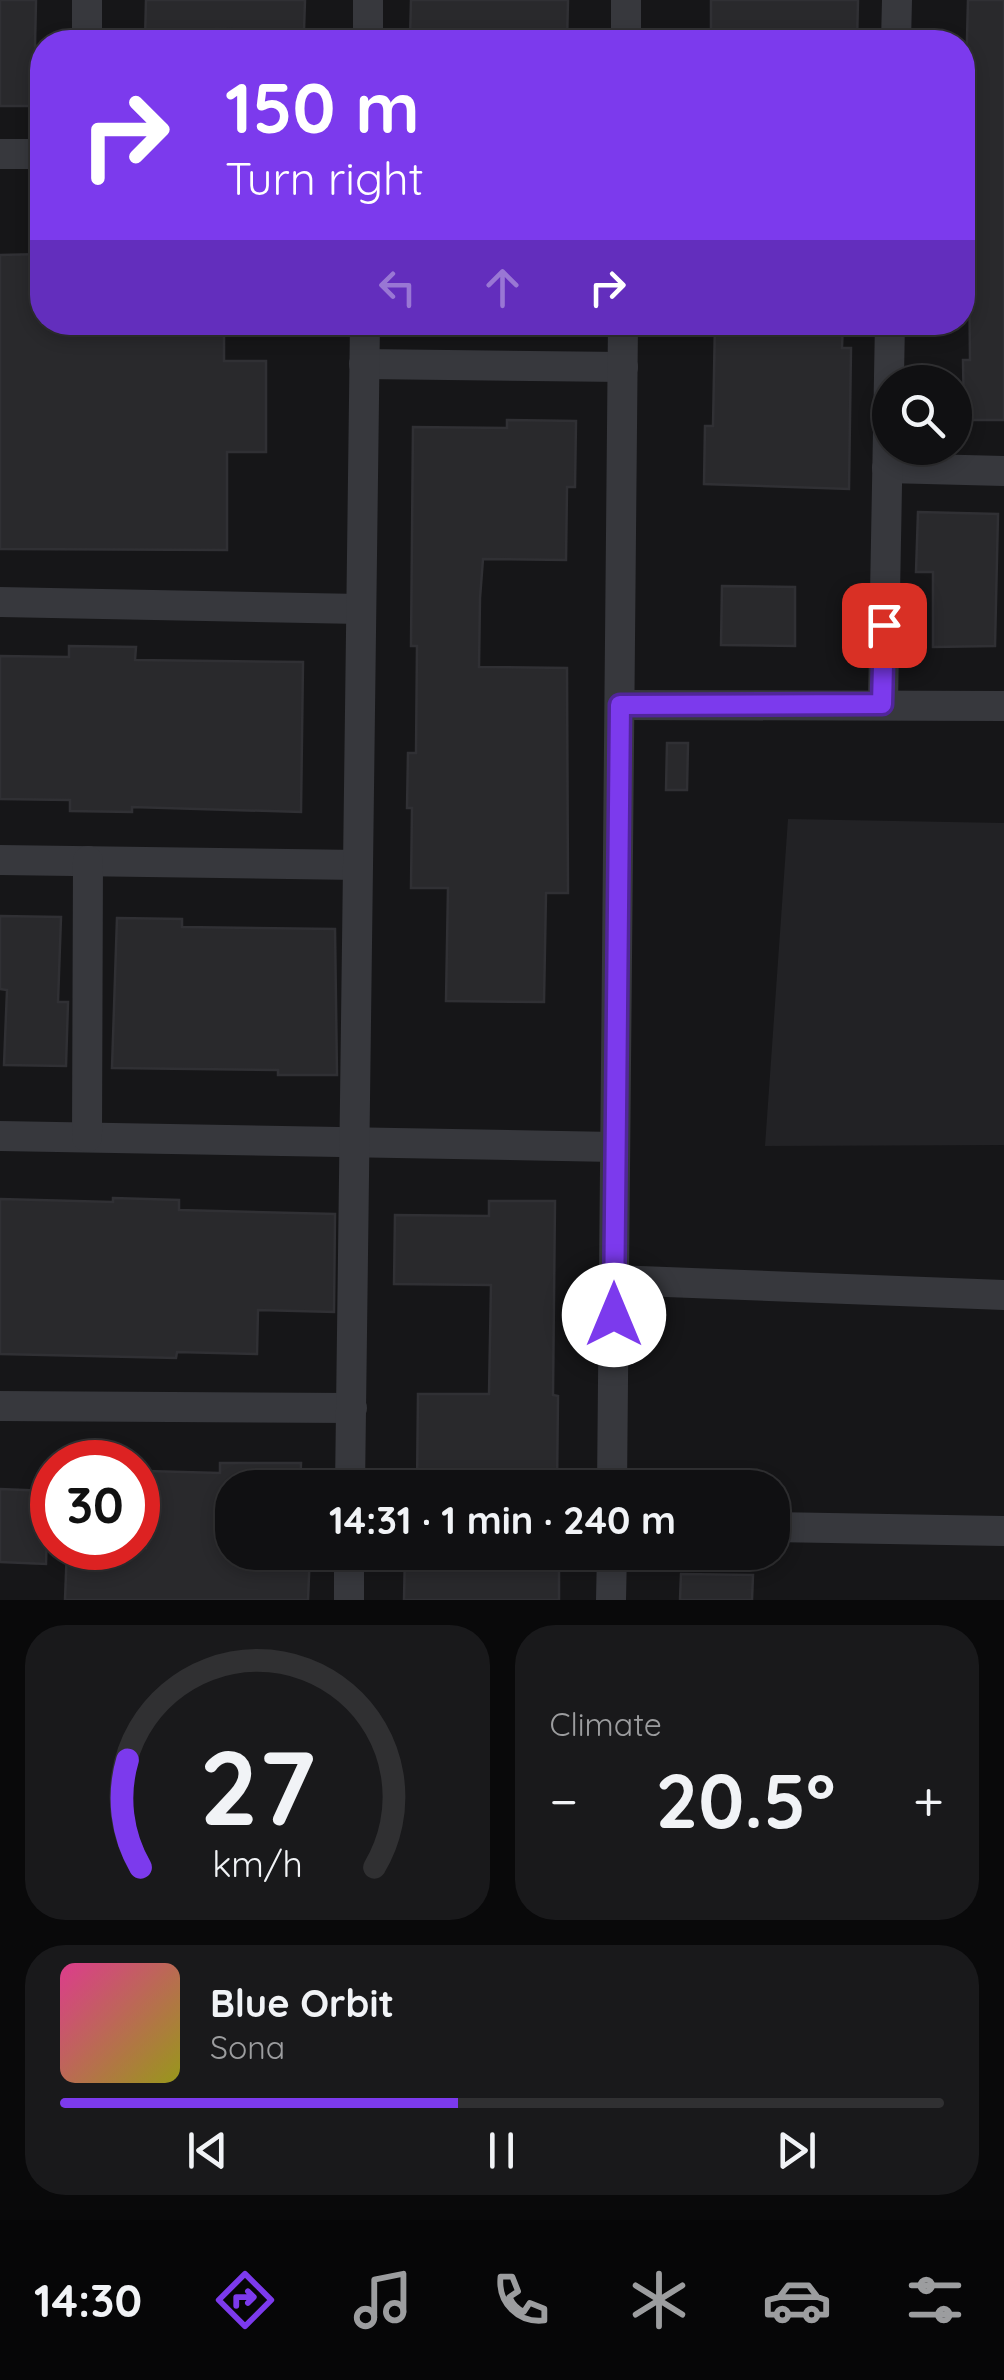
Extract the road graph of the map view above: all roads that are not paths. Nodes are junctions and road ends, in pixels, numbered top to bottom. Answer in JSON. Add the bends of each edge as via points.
{"nodes":[{"id":1,"x":87,"y":0,"type":"edge"},
{"id":2,"x":368,"y":0,"type":"edge"},
{"id":3,"x":626,"y":0,"type":"edge"},
{"id":4,"x":897,"y":0,"type":"edge"},
{"id":5,"x":87,"y":30,"type":"edge"},
{"id":6,"x":368,"y":30,"type":"edge"},
{"id":7,"x":626,"y":30,"type":"edge"},
{"id":8,"x":896,"y":30,"type":"edge"},
{"id":9,"x":0,"y":154,"type":"edge"},
{"id":10,"x":30,"y":154,"type":"edge"},
{"id":11,"x":364,"y":335,"type":"edge"},
{"id":12,"x":623,"y":335,"type":"edge"},
{"id":13,"x":890,"y":335,"type":"edge"},
{"id":14,"x":364,"y":364,"type":"junction"},
{"id":15,"x":623,"y":368,"type":"junction"},
{"id":16,"x":887,"y":468,"type":"junction"},
{"id":17,"x":1004,"y":471,"type":"edge"},
{"id":18,"x":0,"y":602,"type":"edge"},
{"id":19,"x":361,"y":609,"type":"junction"},
{"id":20,"x":882,"y":704,"type":"junction"},
{"id":21,"x":620,"y":705,"type":"junction"},
{"id":22,"x":1004,"y":706,"type":"edge"},
{"id":23,"x":0,"y":860,"type":"edge"},
{"id":24,"x":88,"y":861,"type":"junction"},
{"id":25,"x":358,"y":865,"type":"junction"},
{"id":26,"x":0,"y":1136,"type":"edge"},
{"id":27,"x":88,"y":1137,"type":"junction"},
{"id":28,"x":355,"y":1142,"type":"junction"},
{"id":29,"x":615,"y":1146,"type":"junction"},
{"id":30,"x":614,"y":1280,"type":"junction"},
{"id":31,"x":1004,"y":1294,"type":"edge"},
{"id":32,"x":0,"y":1406,"type":"edge"},
{"id":33,"x":352,"y":1408,"type":"junction"},
{"id":34,"x":350,"y":1470,"type":"edge"},
{"id":35,"x":612,"y":1470,"type":"edge"},
{"id":36,"x":790,"y":1528,"type":"edge"},
{"id":37,"x":1004,"y":1531,"type":"edge"},
{"id":38,"x":350,"y":1570,"type":"edge"},
{"id":39,"x":612,"y":1570,"type":"edge"},
{"id":40,"x":349,"y":1600,"type":"edge"},
{"id":41,"x":611,"y":1600,"type":"edge"}],
"edges":[{"from":1,"to":5,"type":"street"},
{"from":2,"to":6,"type":"street"},
{"from":3,"to":7,"type":"street"},
{"from":4,"to":8,"type":"street"},
{"from":9,"to":10,"type":"street"},
{"from":11,"to":14,"type":"street"},
{"from":12,"to":15,"type":"street"},
{"from":13,"to":16,"type":"street"},
{"from":14,"to":15,"type":"street"},
{"from":14,"to":19,"type":"street"},
{"from":15,"to":21,"type":"street"},
{"from":16,"to":17,"type":"street"},
{"from":16,"to":20,"type":"street"},
{"from":18,"to":19,"type":"street"},
{"from":19,"to":25,"type":"street"},
{"from":20,"to":21,"type":"street"},
{"from":20,"to":22,"type":"street"},
{"from":21,"to":29,"type":"street"},
{"from":23,"to":24,"type":"street"},
{"from":24,"to":25,"type":"street"},
{"from":24,"to":27,"type":"street"},
{"from":25,"to":28,"type":"street"},
{"from":26,"to":27,"type":"street"},
{"from":27,"to":28,"type":"street"},
{"from":28,"to":29,"type":"street"},
{"from":28,"to":33,"type":"street"},
{"from":29,"to":30,"type":"street"},
{"from":30,"to":31,"type":"street"},
{"from":30,"to":35,"type":"street"},
{"from":32,"to":33,"type":"street"},
{"from":33,"to":34,"type":"street"},
{"from":36,"to":37,"type":"street"},
{"from":38,"to":40,"type":"street"},
{"from":39,"to":41,"type":"street"}]}
